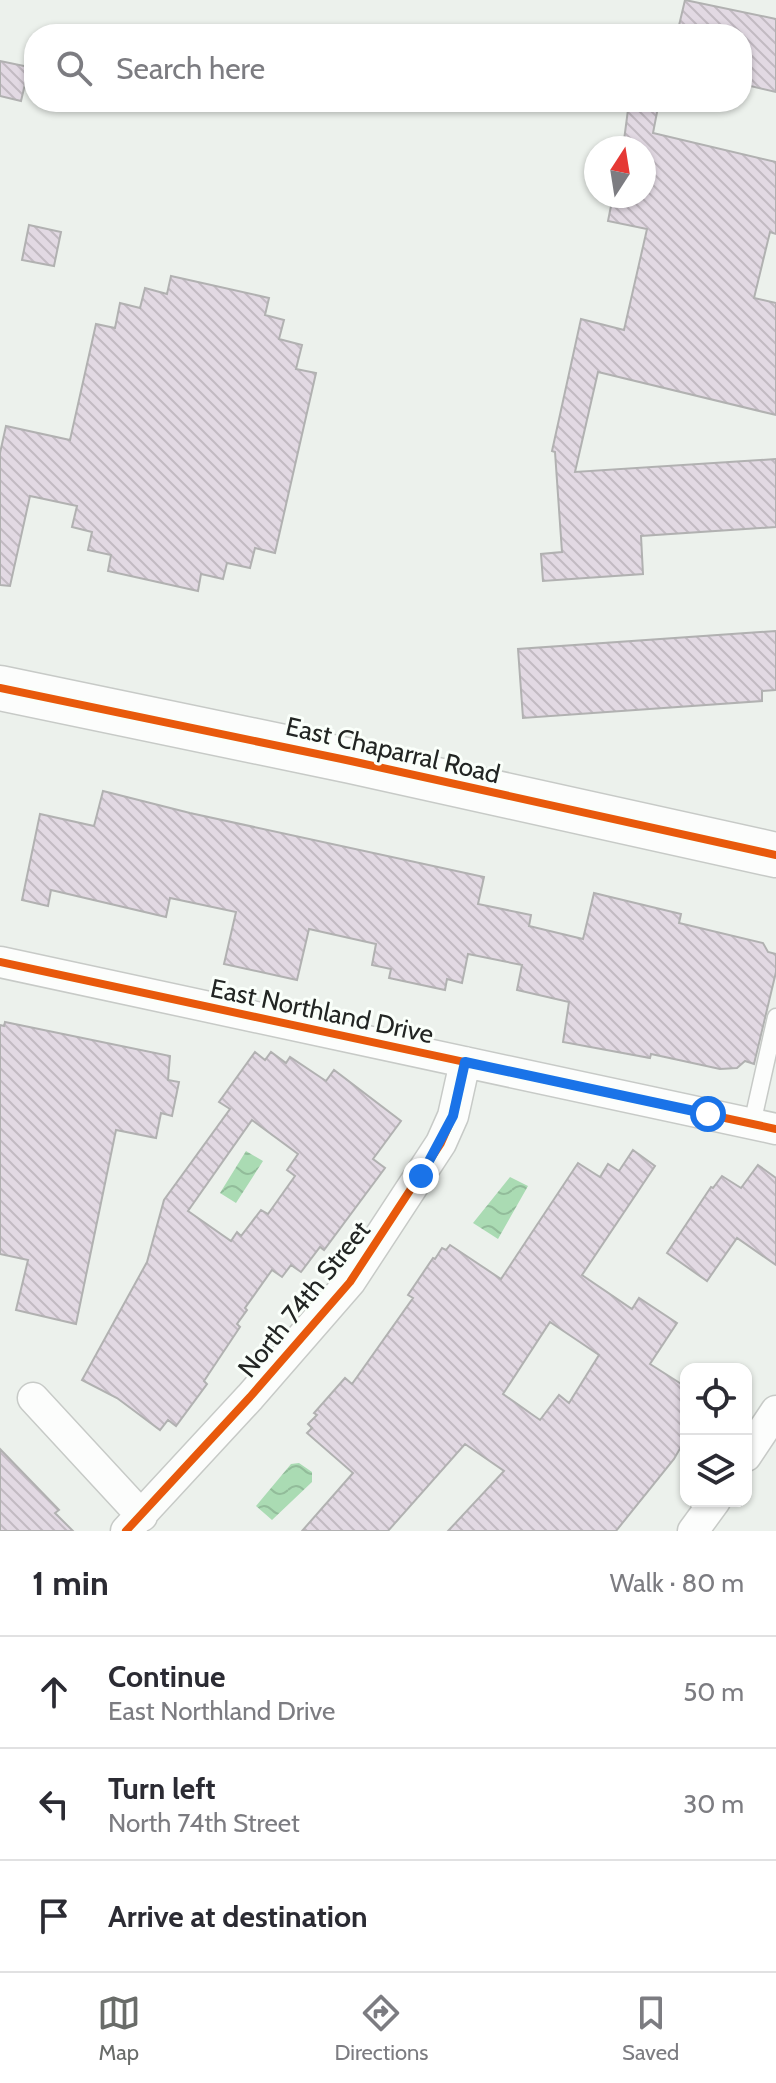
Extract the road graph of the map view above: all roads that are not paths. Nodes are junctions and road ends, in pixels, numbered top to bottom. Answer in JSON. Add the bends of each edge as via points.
{"nodes":[{"id":1,"x":0,"y":688,"type":"edge"},
{"id":2,"x":776,"y":855,"type":"edge"},
{"id":3,"x":0,"y":962,"type":"edge"},
{"id":4,"x":776,"y":1017,"type":"edge"},
{"id":5,"x":465,"y":1062,"type":"junction"},
{"id":6,"x":764,"y":1127,"type":"edge"},
{"id":7,"x":33,"y":1398,"type":"dead end"},
{"id":8,"x":776,"y":1411,"type":"edge"},
{"id":9,"x":752,"y":1447,"type":"edge"},
{"id":10,"x":711,"y":1507,"type":"edge"},
{"id":11,"x":134,"y":1524,"type":"edge"},
{"id":12,"x":693,"y":1531,"type":"edge"}],
"edges":[{"from":1,"to":2,"type":"main road","name":"East Chaparral Road"},
{"from":3,"to":5,"type":"street","name":"East Northland Drive"},
{"from":4,"to":6,"type":"lane"},
{"from":5,"to":6,"type":"street","name":"East Northland Drive"},
{"from":5,"to":11,"type":"street","name":"North 74th Street","via":[[441,1143],[350,1282]]},
{"from":7,"to":11,"type":"street"},
{"from":8,"to":9,"type":"street"},
{"from":10,"to":12,"type":"street"}]}
